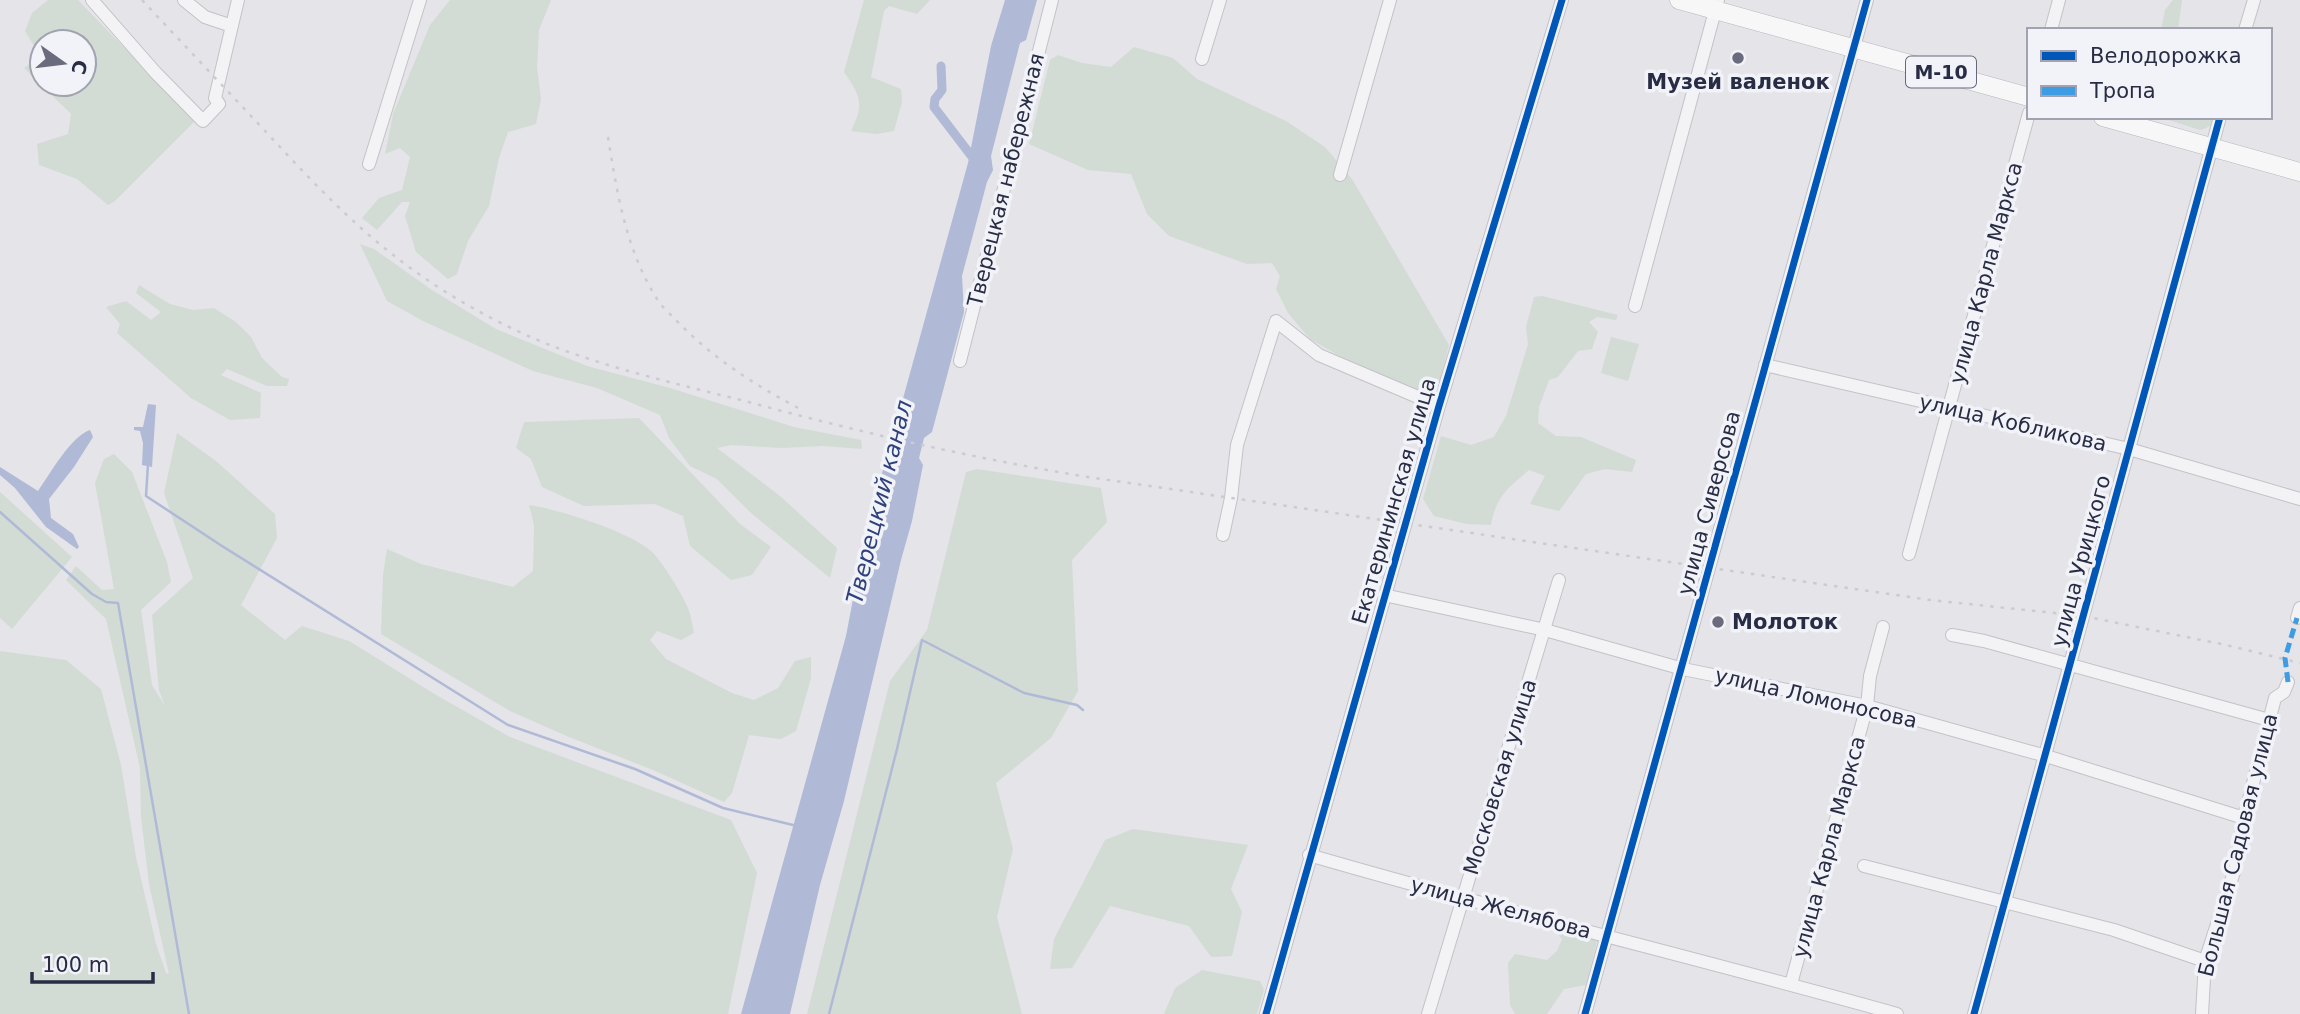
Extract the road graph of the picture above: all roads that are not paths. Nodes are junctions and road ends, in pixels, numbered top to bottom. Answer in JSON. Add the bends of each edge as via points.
{"nodes":[{"id":1,"x":92,"y":0,"type":"edge"},
{"id":2,"x":184,"y":0,"type":"edge"},
{"id":3,"x":238,"y":0,"type":"edge"},
{"id":4,"x":420,"y":0,"type":"edge"},
{"id":5,"x":1052,"y":0,"type":"edge"},
{"id":6,"x":1220,"y":0,"type":"edge"},
{"id":7,"x":1390,"y":0,"type":"edge"},
{"id":8,"x":1562,"y":0,"type":"edge"},
{"id":9,"x":1679,"y":0,"type":"edge"},
{"id":10,"x":1867,"y":0,"type":"edge"},
{"id":11,"x":2059,"y":0,"type":"edge"},
{"id":12,"x":2254,"y":0,"type":"edge"},
{"id":13,"x":1716,"y":5,"type":"edge"},
{"id":14,"x":232,"y":26,"type":"junction"},
{"id":15,"x":2052,"y":28,"type":"edge"},
{"id":16,"x":2246,"y":28,"type":"edge"},
{"id":17,"x":1853,"y":48,"type":"junction"},
{"id":18,"x":1202,"y":59,"type":"dead end"},
{"id":19,"x":2027,"y":96,"type":"edge"},
{"id":20,"x":2027,"y":119,"type":"edge"},
{"id":21,"x":2110,"y":119,"type":"edge"},
{"id":22,"x":2219,"y":119,"type":"edge"},
{"id":23,"x":2212,"y":147,"type":"junction"},
{"id":24,"x":369,"y":164,"type":"dead end"},
{"id":25,"x":2300,"y":172,"type":"edge"},
{"id":26,"x":1340,"y":175,"type":"dead end"},
{"id":27,"x":1635,"y":306,"type":"dead end"},
{"id":28,"x":960,"y":360,"type":"dead end"},
{"id":29,"x":1765,"y":365,"type":"junction"},
{"id":30,"x":1439,"y":406,"type":"junction"},
{"id":31,"x":1950,"y":409,"type":"junction"},
{"id":32,"x":2129,"y":449,"type":"junction"},
{"id":33,"x":2300,"y":499,"type":"edge"},
{"id":34,"x":1223,"y":535,"type":"dead end"},
{"id":35,"x":1909,"y":554,"type":"dead end"},
{"id":36,"x":1559,"y":580,"type":"dead end"},
{"id":37,"x":1384,"y":595,"type":"junction"},
{"id":38,"x":1883,"y":627,"type":"dead end"},
{"id":39,"x":1545,"y":630,"type":"junction"},
{"id":40,"x":1952,"y":635,"type":"dead end"},
{"id":41,"x":2071,"y":666,"type":"junction"},
{"id":42,"x":1682,"y":669,"type":"junction"},
{"id":43,"x":2288,"y":682,"type":"dead end"},
{"id":44,"x":1867,"y":706,"type":"junction"},
{"id":45,"x":2269,"y":720,"type":"junction"},
{"id":46,"x":2046,"y":756,"type":"junction"},
{"id":47,"x":2244,"y":818,"type":"junction"},
{"id":48,"x":1309,"y":855,"type":"junction"},
{"id":49,"x":1864,"y":866,"type":"dead end"},
{"id":50,"x":1462,"y":899,"type":"junction"},
{"id":51,"x":2004,"y":903,"type":"junction"},
{"id":52,"x":1607,"y":936,"type":"junction"},
{"id":53,"x":2205,"y":961,"type":"junction"},
{"id":54,"x":1791,"y":984,"type":"junction"},
{"id":55,"x":2202,"y":1007,"type":"edge"},
{"id":56,"x":1266,"y":1014,"type":"edge"},
{"id":57,"x":1428,"y":1014,"type":"edge"},
{"id":58,"x":1585,"y":1014,"type":"edge"},
{"id":59,"x":1897,"y":1014,"type":"edge"},
{"id":60,"x":1974,"y":1014,"type":"edge"},
{"id":61,"x":2209,"y":1014,"type":"edge"}],
"edges":[{"from":1,"to":14,"type":"street","via":[[203,121],[219,104],[215,98]]},
{"from":2,"to":14,"type":"street","via":[[205,17]]},
{"from":3,"to":14,"type":"street"},
{"from":4,"to":24,"type":"street"},
{"from":5,"to":28,"type":"street","name":"Тверецкая набережная"},
{"from":6,"to":18,"type":"street"},
{"from":7,"to":26,"type":"street"},
{"from":8,"to":30,"type":"street","name":"Екатерининская улица"},
{"from":9,"to":13,"type":"highway","number":"М-10"},
{"from":10,"to":17,"type":"street","name":"улица Сиверсова"},
{"from":11,"to":15,"type":"street"},
{"from":12,"to":16,"type":"street"},
{"from":13,"to":17,"type":"highway","number":"М-10"},
{"from":13,"to":27,"type":"street"},
{"from":17,"to":19,"type":"highway","number":"М-10"},
{"from":17,"to":29,"type":"street","name":"улица Сиверсова"},
{"from":20,"to":31,"type":"street","name":"улица Карла Маркса"},
{"from":21,"to":23,"type":"highway"},
{"from":22,"to":23,"type":"street","name":"улица Урицкого"},
{"from":23,"to":25,"type":"highway"},
{"from":23,"to":32,"type":"street","name":"улица Урицкого"},
{"from":29,"to":31,"type":"street","name":"улица Кобликова"},
{"from":29,"to":42,"type":"street","name":"улица Сиверсова"},
{"from":30,"to":34,"type":"street","via":[[1319,355],[1276,321],[1237,445]]},
{"from":30,"to":37,"type":"street","name":"Екатерининская улица"},
{"from":31,"to":32,"type":"street","name":"улица Кобликова"},
{"from":31,"to":35,"type":"street","name":"улица Карла Маркса"},
{"from":32,"to":33,"type":"street","name":"улица Кобликова"},
{"from":32,"to":41,"type":"street","name":"улица Урицкого"},
{"from":36,"to":39,"type":"street","name":"Московская улица"},
{"from":37,"to":39,"type":"street","name":"улица Ломоносова"},
{"from":37,"to":48,"type":"street","name":"Екатерининская улица"},
{"from":38,"to":44,"type":"street","name":"улица Карла Маркса"},
{"from":39,"to":42,"type":"street","name":"улица Ломоносова"},
{"from":39,"to":50,"type":"street","name":"Московская улица"},
{"from":40,"to":41,"type":"street"},
{"from":41,"to":45,"type":"street"},
{"from":41,"to":46,"type":"street","name":"улица Урицкого"},
{"from":42,"to":44,"type":"street","name":"улица Ломоносова"},
{"from":42,"to":52,"type":"street","name":"улица Сиверсова"},
{"from":43,"to":45,"type":"street","name":"Большая Садовая улица","via":[[2275,698]]},
{"from":44,"to":46,"type":"street","name":"улица Ломоносова"},
{"from":44,"to":54,"type":"street","name":"улица Карла Маркса"},
{"from":45,"to":47,"type":"street","name":"Большая Садовая улица"},
{"from":46,"to":47,"type":"street","name":"улица Ломоносова"},
{"from":46,"to":51,"type":"street","name":"улица Урицкого"},
{"from":47,"to":53,"type":"street","name":"Большая Садовая улица","via":[[2235,869]]},
{"from":48,"to":50,"type":"street","name":"улица Желябова"},
{"from":48,"to":56,"type":"street","name":"Екатерининская улица"},
{"from":49,"to":51,"type":"street"},
{"from":50,"to":52,"type":"street","name":"улица Желябова"},
{"from":50,"to":57,"type":"street","name":"Московская улица"},
{"from":51,"to":53,"type":"street","via":[[2114,930]]},
{"from":51,"to":60,"type":"street","name":"улица Урицкого"},
{"from":52,"to":54,"type":"street","name":"улица Желябова"},
{"from":52,"to":58,"type":"street","name":"улица Сиверсова"},
{"from":53,"to":55,"type":"street","name":"Большая Садовая улица"},
{"from":54,"to":59,"type":"street","name":"улица Желябова"},
{"from":55,"to":61,"type":"street"}]}
